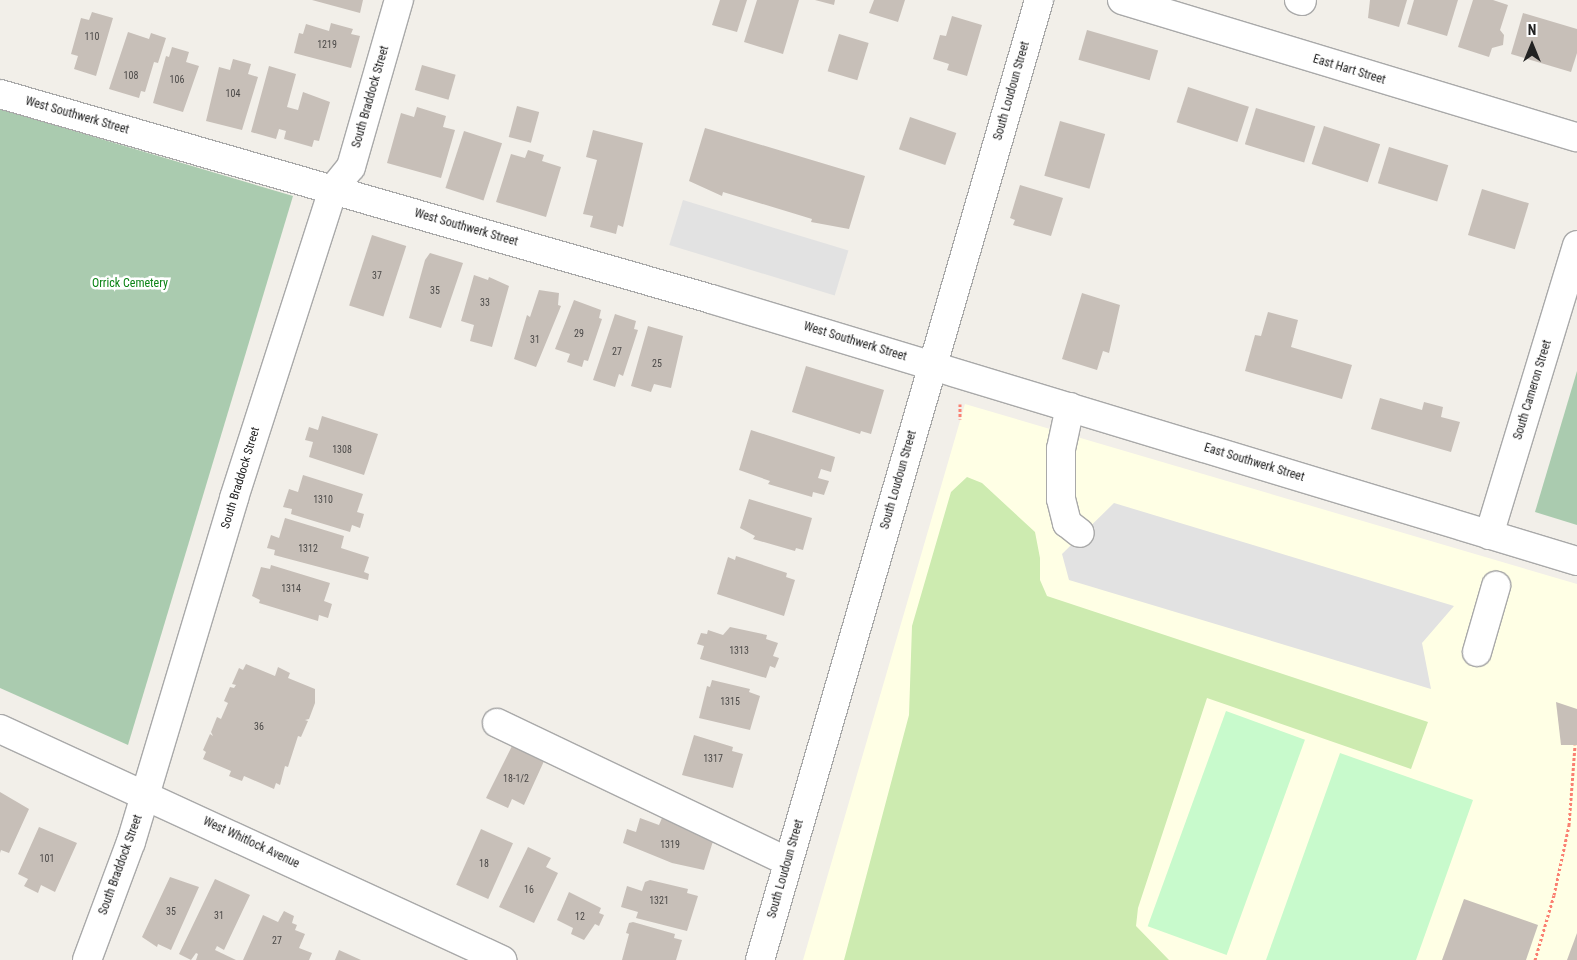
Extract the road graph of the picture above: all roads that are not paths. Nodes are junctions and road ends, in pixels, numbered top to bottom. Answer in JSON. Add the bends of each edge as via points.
{"nodes":[{"id":1,"x":399,"y":0,"type":"edge"},
{"id":2,"x":1039,"y":0,"type":"edge"},
{"id":3,"x":1122,"y":0,"type":"edge"},
{"id":4,"x":1193,"y":10,"type":"edge"},
{"id":5,"x":0,"y":94,"type":"edge"},
{"id":6,"x":1577,"y":137,"type":"edge"},
{"id":7,"x":333,"y":189,"type":"junction"},
{"id":8,"x":1577,"y":245,"type":"edge"},
{"id":9,"x":932,"y":365,"type":"junction"},
{"id":10,"x":1070,"y":407,"type":"junction"},
{"id":11,"x":1080,"y":533,"type":"dead end"},
{"id":12,"x":1489,"y":535,"type":"junction"},
{"id":13,"x":1577,"y":561,"type":"edge"},
{"id":14,"x":1496,"y":586,"type":"dead end"},
{"id":15,"x":1476,"y":652,"type":"dead end"},
{"id":16,"x":497,"y":724,"type":"dead end"},
{"id":17,"x":0,"y":728,"type":"edge"},
{"id":18,"x":146,"y":795,"type":"junction"},
{"id":19,"x":788,"y":862,"type":"junction"},
{"id":20,"x":87,"y":960,"type":"edge"},
{"id":21,"x":502,"y":960,"type":"edge"},
{"id":22,"x":760,"y":960,"type":"edge"}],
"edges":[{"from":1,"to":7,"type":"street","name":"South Braddock Street","via":[[352,167]]},
{"from":2,"to":9,"type":"street","name":"South Loudoun Street"},
{"from":3,"to":4,"type":"street","name":"East Hart Street"},
{"from":4,"to":6,"type":"street","name":"East Hart Street"},
{"from":5,"to":7,"type":"street","name":"West Southwerk Street"},
{"from":7,"to":9,"type":"street","name":"West Southwerk Street"},
{"from":7,"to":18,"type":"street","name":"South Braddock Street","via":[[234,498]]},
{"from":8,"to":12,"type":"street","name":"South Cameron Street"},
{"from":9,"to":10,"type":"street","name":"East Southwerk Street"},
{"from":9,"to":19,"type":"street","name":"South Loudoun Street"},
{"from":10,"to":11,"type":"street","via":[[1061,449],[1061,492],[1068,523]]},
{"from":10,"to":12,"type":"street","name":"East Southwerk Street"},
{"from":12,"to":13,"type":"street","name":"East Southwerk Street"},
{"from":14,"to":15,"type":"street"},
{"from":16,"to":19,"type":"street"},
{"from":17,"to":18,"type":"street","name":"West Whitlock Avenue"},
{"from":18,"to":20,"type":"street","name":"South Braddock Street","via":[[132,842]]},
{"from":18,"to":21,"type":"street","name":"West Whitlock Avenue"},
{"from":19,"to":22,"type":"street","name":"South Loudoun Street"}]}
